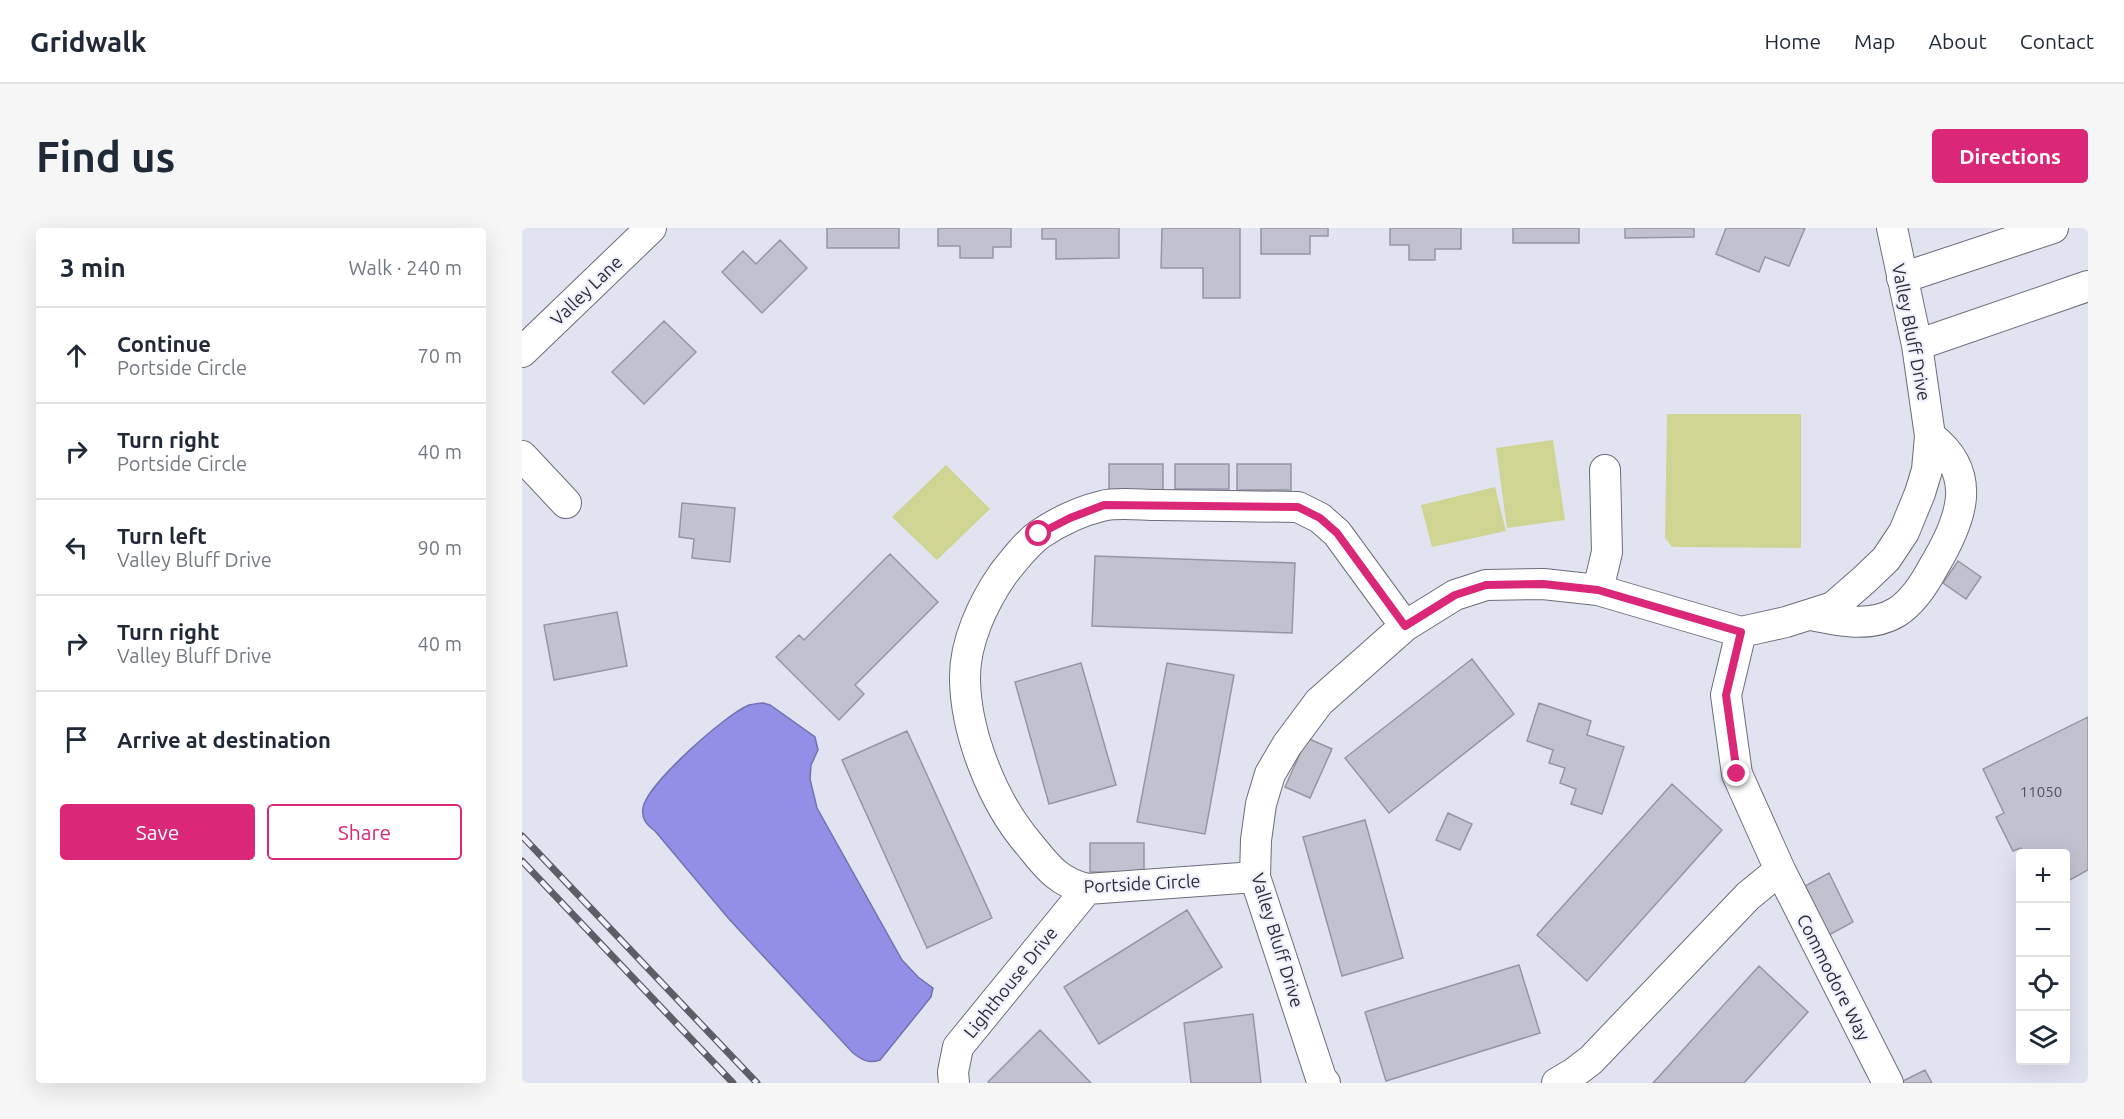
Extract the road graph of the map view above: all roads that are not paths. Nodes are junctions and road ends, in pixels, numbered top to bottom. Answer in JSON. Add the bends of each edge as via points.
{"nodes":[{"id":1,"x":651,"y":228,"type":"edge"},
{"id":2,"x":1892,"y":228,"type":"edge"},
{"id":3,"x":2053,"y":228,"type":"edge"},
{"id":4,"x":1902,"y":278,"type":"junction"},
{"id":5,"x":2088,"y":286,"type":"edge"},
{"id":6,"x":1917,"y":345,"type":"junction"},
{"id":7,"x":522,"y":352,"type":"edge"},
{"id":8,"x":1930,"y":435,"type":"junction"},
{"id":9,"x":522,"y":456,"type":"edge"},
{"id":10,"x":1605,"y":470,"type":"dead end"},
{"id":11,"x":566,"y":503,"type":"dead end"},
{"id":12,"x":1598,"y":590,"type":"junction"},
{"id":13,"x":1811,"y":615,"type":"junction"},
{"id":14,"x":1405,"y":626,"type":"junction"},
{"id":15,"x":1741,"y":632,"type":"junction"},
{"id":16,"x":1780,"y":870,"type":"junction"},
{"id":17,"x":1256,"y":877,"type":"junction"},
{"id":18,"x":1087,"y":889,"type":"junction"},
{"id":19,"x":954,"y":1083,"type":"edge"},
{"id":20,"x":1325,"y":1083,"type":"edge"},
{"id":21,"x":1557,"y":1083,"type":"edge"},
{"id":22,"x":1888,"y":1083,"type":"edge"}],
"edges":[{"from":1,"to":7,"type":"street","name":"Valley Lane"},
{"from":2,"to":4,"type":"street","name":"Valley Bluff Drive"},
{"from":3,"to":4,"type":"street"},
{"from":4,"to":6,"type":"street","name":"Valley Bluff Drive"},
{"from":5,"to":6,"type":"street"},
{"from":6,"to":8,"type":"street","name":"Valley Bluff Drive"},
{"from":8,"to":13,"type":"street","name":"Valley Bluff Drive","via":[[1927,470],[1904,532],[1886,559],[1833,607]]},
{"from":8,"to":13,"type":"street","name":"Valley Bluff Drive","via":[[1951,457],[1962,497],[1958,519],[1931,573],[1913,598],[1896,612],[1877,620],[1857,622]]},
{"from":9,"to":11,"type":"street"},
{"from":10,"to":12,"type":"street","via":[[1607,552]]},
{"from":12,"to":14,"type":"street","name":"Valley Bluff Drive","via":[[1543,584],[1486,585],[1455,595]]},
{"from":12,"to":15,"type":"street","name":"Valley Bluff Drive"},
{"from":13,"to":15,"type":"street","name":"Valley Bluff Drive"},
{"from":14,"to":17,"type":"street","name":"Valley Bluff Drive","via":[[1318,702],[1287,744],[1270,774],[1261,804]]},
{"from":14,"to":18,"type":"street","name":"Portside Circle","via":[[1337,533],[1320,518],[1298,507],[1104,505],[1039,534],[1015,558],[978,617],[965,679],[980,758],[997,797],[1057,877]]},
{"from":15,"to":16,"type":"street","via":[[1726,695],[1737,774]]},
{"from":16,"to":21,"type":"street","via":[[1749,896],[1591,1059]]},
{"from":16,"to":22,"type":"street","name":"Commodore Way"},
{"from":17,"to":18,"type":"street","name":"Portside Circle"},
{"from":17,"to":20,"type":"street","name":"Valley Bluff Drive"},
{"from":18,"to":19,"type":"street","name":"Lighthouse Drive","via":[[957,1047]]}]}
